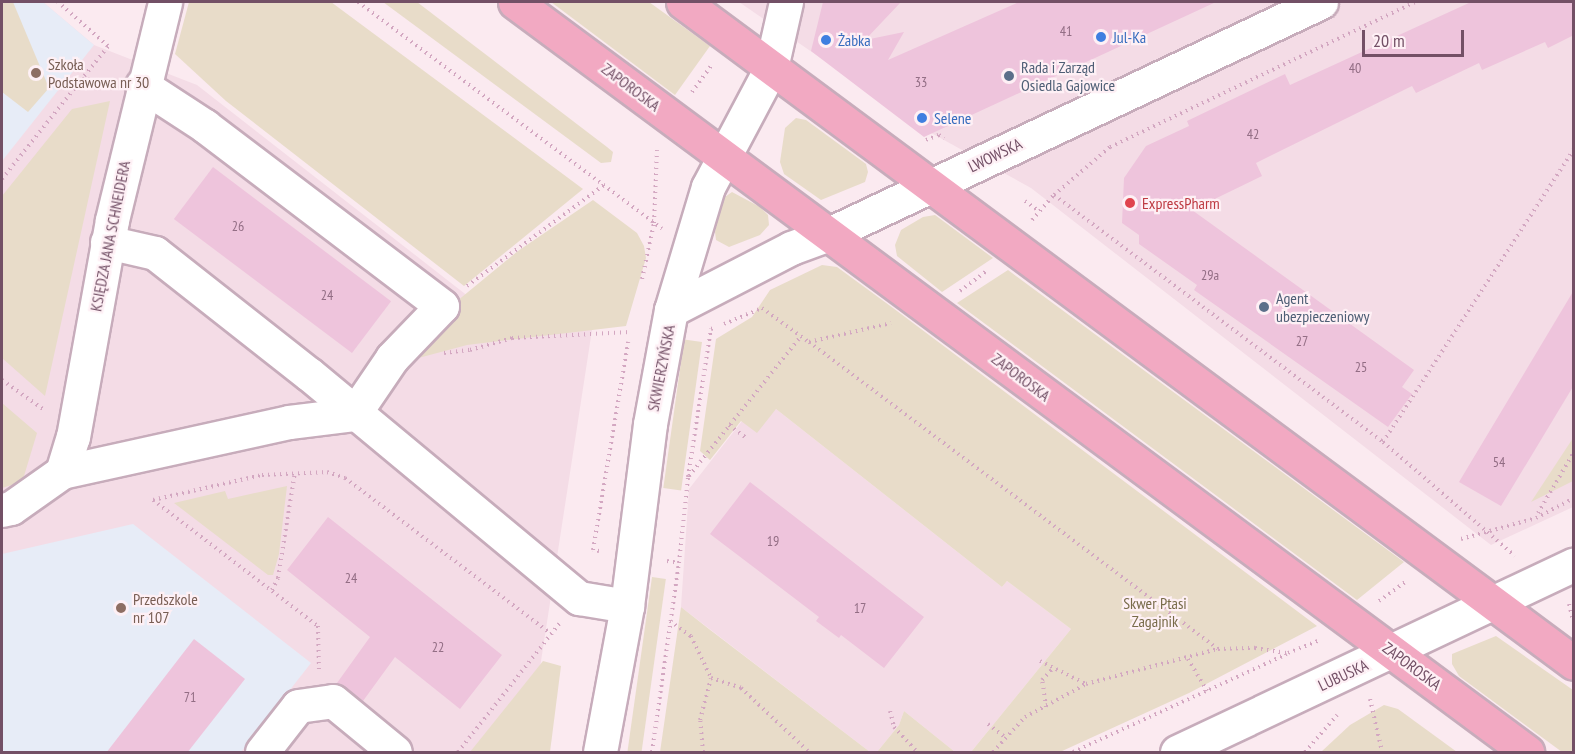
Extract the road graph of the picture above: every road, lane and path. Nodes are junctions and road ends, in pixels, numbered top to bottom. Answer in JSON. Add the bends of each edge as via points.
{"nodes":[{"id":1,"x":58,"y":2,"type":"edge"},
{"id":2,"x":165,"y":2,"type":"edge"},
{"id":3,"x":358,"y":2,"type":"edge"},
{"id":4,"x":515,"y":2,"type":"edge"},
{"id":5,"x":683,"y":2,"type":"edge"},
{"id":6,"x":786,"y":2,"type":"edge"},
{"id":7,"x":1321,"y":2,"type":"edge"},
{"id":8,"x":1415,"y":2,"type":"edge"},
{"id":9,"x":714,"y":62,"type":"dead end"},
{"id":10,"x":771,"y":68,"type":"junction"},
{"id":11,"x":142,"y":85,"type":"junction"},
{"id":12,"x":690,"y":94,"type":"dead end"},
{"id":13,"x":1574,"y":149,"type":"edge"},
{"id":14,"x":722,"y":154,"type":"junction"},
{"id":15,"x":2,"y":178,"type":"edge"},
{"id":16,"x":604,"y":185,"type":"junction"},
{"id":17,"x":931,"y":186,"type":"junction"},
{"id":18,"x":1054,"y":195,"type":"junction"},
{"id":19,"x":1025,"y":201,"type":"dead end"},
{"id":20,"x":1039,"y":211,"type":"junction"},
{"id":21,"x":1031,"y":220,"type":"dead end"},
{"id":22,"x":662,"y":229,"type":"dead end"},
{"id":23,"x":829,"y":234,"type":"junction"},
{"id":24,"x":107,"y":242,"type":"junction"},
{"id":25,"x":998,"y":262,"type":"dead end"},
{"id":26,"x":950,"y":299,"type":"dead end"},
{"id":27,"x":756,"y":303,"type":"dead end"},
{"id":28,"x":442,"y":306,"type":"junction"},
{"id":29,"x":762,"y":308,"type":"junction"},
{"id":30,"x":671,"y":310,"type":"junction"},
{"id":31,"x":898,"y":321,"type":"dead end"},
{"id":32,"x":630,"y":332,"type":"dead end"},
{"id":33,"x":801,"y":336,"type":"junction"},
{"id":34,"x":809,"y":342,"type":"junction"},
{"id":35,"x":392,"y":358,"type":"junction"},
{"id":36,"x":2,"y":380,"type":"edge"},
{"id":37,"x":43,"y":409,"type":"dead end"},
{"id":38,"x":354,"y":414,"type":"junction"},
{"id":39,"x":729,"y":425,"type":"junction"},
{"id":40,"x":746,"y":438,"type":"dead end"},
{"id":41,"x":1383,"y":442,"type":"junction"},
{"id":42,"x":1574,"y":452,"type":"edge"},
{"id":43,"x":62,"y":472,"type":"junction"},
{"id":44,"x":295,"y":472,"type":"junction"},
{"id":45,"x":688,"y":477,"type":"junction"},
{"id":46,"x":1574,"y":498,"type":"edge"},
{"id":47,"x":2,"y":510,"type":"edge"},
{"id":48,"x":1537,"y":514,"type":"junction"},
{"id":49,"x":1489,"y":534,"type":"junction"},
{"id":50,"x":1454,"y":545,"type":"dead end"},
{"id":51,"x":1518,"y":559,"type":"dead end"},
{"id":52,"x":662,"y":560,"type":"dead end"},
{"id":53,"x":679,"y":563,"type":"junction"},
{"id":54,"x":1574,"y":564,"type":"edge"},
{"id":55,"x":1409,"y":580,"type":"dead end"},
{"id":56,"x":272,"y":590,"type":"junction"},
{"id":57,"x":579,"y":598,"type":"junction"},
{"id":58,"x":1569,"y":601,"type":"dead end"},
{"id":59,"x":1492,"y":602,"type":"junction"},
{"id":60,"x":1376,"y":604,"type":"dead end"},
{"id":61,"x":627,"y":606,"type":"junction"},
{"id":62,"x":670,"y":621,"type":"junction"},
{"id":63,"x":1574,"y":621,"type":"edge"},
{"id":64,"x":551,"y":634,"type":"junction"},
{"id":65,"x":1324,"y":639,"type":"dead end"},
{"id":66,"x":1218,"y":649,"type":"junction"},
{"id":67,"x":1393,"y":652,"type":"junction"},
{"id":68,"x":1288,"y":653,"type":"junction"},
{"id":69,"x":1188,"y":659,"type":"junction"},
{"id":70,"x":1040,"y":661,"type":"dead end"},
{"id":71,"x":1574,"y":663,"type":"edge"},
{"id":72,"x":1054,"y":667,"type":"junction"},
{"id":73,"x":711,"y":678,"type":"junction"},
{"id":74,"x":1086,"y":684,"type":"junction"},
{"id":75,"x":1207,"y":691,"type":"junction"},
{"id":76,"x":1379,"y":694,"type":"dead end"},
{"id":77,"x":1370,"y":699,"type":"junction"},
{"id":78,"x":320,"y":703,"type":"junction"},
{"id":79,"x":1362,"y":703,"type":"dead end"},
{"id":80,"x":1046,"y":707,"type":"junction"},
{"id":81,"x":890,"y":711,"type":"dead end"},
{"id":82,"x":1345,"y":711,"type":"dead end"},
{"id":83,"x":988,"y":724,"type":"dead end"},
{"id":84,"x":1006,"y":738,"type":"junction"},
{"id":85,"x":262,"y":753,"type":"edge"},
{"id":86,"x":395,"y":753,"type":"edge"},
{"id":87,"x":458,"y":753,"type":"edge"},
{"id":88,"x":600,"y":753,"type":"edge"},
{"id":89,"x":652,"y":753,"type":"edge"},
{"id":90,"x":703,"y":753,"type":"edge"},
{"id":91,"x":809,"y":753,"type":"edge"},
{"id":92,"x":917,"y":753,"type":"edge"},
{"id":93,"x":993,"y":753,"type":"edge"},
{"id":94,"x":1073,"y":753,"type":"edge"},
{"id":95,"x":1177,"y":753,"type":"edge"},
{"id":96,"x":1305,"y":753,"type":"edge"},
{"id":97,"x":1382,"y":753,"type":"edge"},
{"id":98,"x":1527,"y":753,"type":"edge"}],
"edges":[{"from":1,"to":15,"type":"path","via":[[108,46]]},
{"from":2,"to":11,"type":"street","name":"KSIĘDZA JANA SCHNEIDERA"},
{"from":3,"to":16,"type":"path"},
{"from":4,"to":14,"type":"main road","name":"ZAPOROSKA"},
{"from":5,"to":10,"type":"main road"},
{"from":6,"to":10,"type":"street","name":"SKWIERZYŃSKA"},
{"from":7,"to":17,"type":"street","name":"LWOWSKA"},
{"from":8,"to":18,"type":"path","via":[[1110,147]]},
{"from":9,"to":12,"type":"path"},
{"from":10,"to":14,"type":"street","name":"SKWIERZYŃSKA"},
{"from":10,"to":17,"type":"main road"},
{"from":11,"to":24,"type":"street","name":"KSIĘDZA JANA SCHNEIDERA"},
{"from":11,"to":28,"type":"street","via":[[205,126]]},
{"from":13,"to":41,"type":"path"},
{"from":14,"to":23,"type":"main road","name":"ZAPOROSKA"},
{"from":14,"to":30,"type":"street","name":"SKWIERZYŃSKA","via":[[687,248]]},
{"from":16,"to":22,"type":"path"},
{"from":16,"to":28,"type":"path"},
{"from":17,"to":23,"type":"street","name":"LWOWSKA"},
{"from":17,"to":59,"type":"main road"},
{"from":18,"to":20,"type":"path"},
{"from":18,"to":41,"type":"path"},
{"from":19,"to":20,"type":"path"},
{"from":20,"to":21,"type":"path"},
{"from":23,"to":30,"type":"street","name":"LWOWSKA","via":[[791,248]]},
{"from":23,"to":67,"type":"main road","name":"ZAPOROSKA"},
{"from":24,"to":38,"type":"street","via":[[155,253]]},
{"from":24,"to":43,"type":"street","name":"KSIĘDZA JANA SCHNEIDERA","via":[[73,437]]},
{"from":25,"to":26,"type":"path"},
{"from":27,"to":29,"type":"path"},
{"from":28,"to":35,"type":"street"},
{"from":29,"to":33,"type":"path"},
{"from":29,"to":45,"type":"path","via":[[711,329]]},
{"from":30,"to":61,"type":"street","name":"SKWIERZYŃSKA","via":[[650,424]]},
{"from":31,"to":34,"type":"path"},
{"from":32,"to":35,"type":"path","via":[[512,338],[470,350]]},
{"from":33,"to":34,"type":"path"},
{"from":33,"to":39,"type":"path"},
{"from":34,"to":66,"type":"path"},
{"from":35,"to":38,"type":"street"},
{"from":36,"to":37,"type":"path"},
{"from":38,"to":43,"type":"street","via":[[289,422]]},
{"from":38,"to":57,"type":"street"},
{"from":39,"to":40,"type":"path"},
{"from":39,"to":45,"type":"path"},
{"from":41,"to":49,"type":"path"},
{"from":42,"to":48,"type":"path"},
{"from":43,"to":47,"type":"street","via":[[11,508]]},
{"from":44,"to":56,"type":"path","via":[[278,578]]},
{"from":44,"to":56,"type":"path","via":[[153,500]]},
{"from":44,"to":64,"type":"path","via":[[327,472],[345,478]]},
{"from":45,"to":53,"type":"path"},
{"from":46,"to":48,"type":"path"},
{"from":48,"to":49,"type":"path"},
{"from":49,"to":50,"type":"path","via":[[1465,536]]},
{"from":49,"to":51,"type":"path"},
{"from":52,"to":53,"type":"path"},
{"from":53,"to":62,"type":"path"},
{"from":54,"to":59,"type":"street","name":"LUBUSKA"},
{"from":55,"to":60,"type":"path"},
{"from":56,"to":78,"type":"path","via":[[318,626]]},
{"from":57,"to":61,"type":"street"},
{"from":57,"to":64,"type":"path"},
{"from":58,"to":63,"type":"path"},
{"from":59,"to":67,"type":"street","name":"LUBUSKA"},
{"from":59,"to":71,"type":"main road"},
{"from":61,"to":88,"type":"street","name":"SKWIERZYŃSKA"},
{"from":62,"to":73,"type":"path","via":[[691,636]]},
{"from":62,"to":89,"type":"path"},
{"from":64,"to":87,"type":"path"},
{"from":65,"to":68,"type":"path"},
{"from":66,"to":68,"type":"path","via":[[1255,648]]},
{"from":66,"to":69,"type":"path"},
{"from":67,"to":95,"type":"street","name":"LUBUSKA"},
{"from":67,"to":98,"type":"main road","name":"ZAPOROSKA"},
{"from":68,"to":75,"type":"path"},
{"from":69,"to":74,"type":"path"},
{"from":69,"to":75,"type":"path"},
{"from":70,"to":72,"type":"path"},
{"from":72,"to":74,"type":"path"},
{"from":72,"to":80,"type":"path","via":[[1042,680]]},
{"from":73,"to":90,"type":"path","via":[[700,720]]},
{"from":73,"to":91,"type":"path","via":[[741,688]]},
{"from":74,"to":80,"type":"path"},
{"from":75,"to":94,"type":"path"},
{"from":76,"to":77,"type":"path"},
{"from":77,"to":79,"type":"path"},
{"from":77,"to":97,"type":"path"},
{"from":78,"to":85,"type":"street","via":[[298,706]]},
{"from":78,"to":86,"type":"street","via":[[333,701]]},
{"from":80,"to":84,"type":"path","via":[[1025,717]]},
{"from":81,"to":92,"type":"path","via":[[894,727]]},
{"from":82,"to":96,"type":"path","via":[[1336,715]]},
{"from":83,"to":84,"type":"path"},
{"from":84,"to":93,"type":"path"}]}
